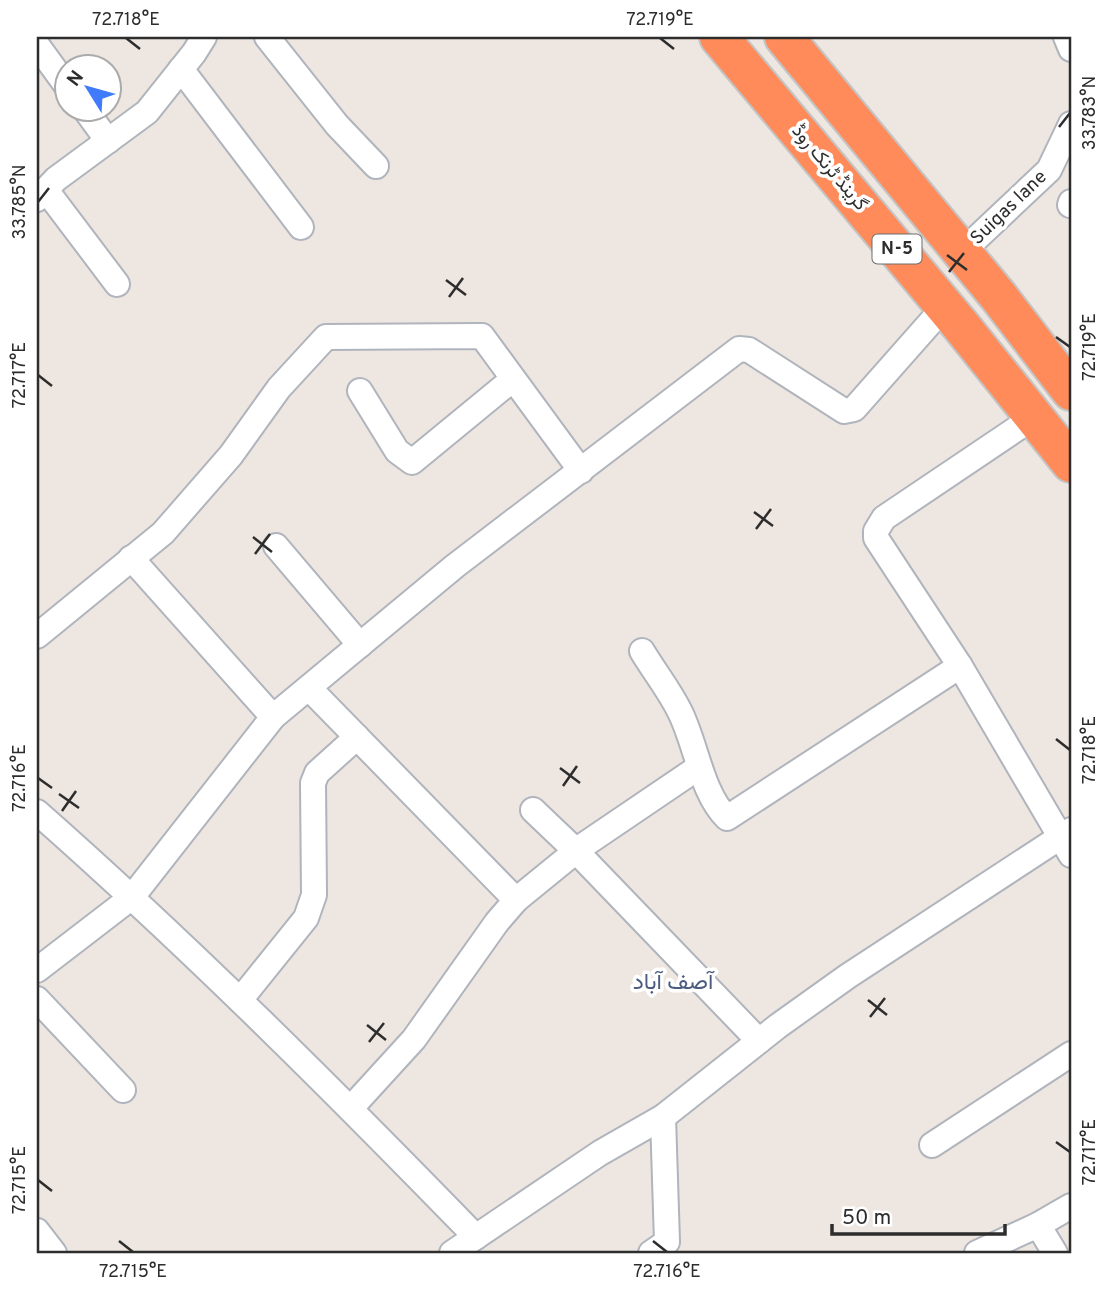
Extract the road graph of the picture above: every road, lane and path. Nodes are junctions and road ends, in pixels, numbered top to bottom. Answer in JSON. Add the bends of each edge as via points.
{"nodes":[{"id":1,"x":204,"y":37,"type":"edge"},
{"id":2,"x":267,"y":37,"type":"edge"},
{"id":3,"x":719,"y":37,"type":"edge"},
{"id":4,"x":777,"y":37,"type":"edge"},
{"id":5,"x":784,"y":37,"type":"edge"},
{"id":6,"x":1066,"y":37,"type":"edge"},
{"id":7,"x":37,"y":45,"type":"edge"},
{"id":8,"x":1071,"y":49,"type":"edge"},
{"id":9,"x":52,"y":66,"type":"edge"},
{"id":10,"x":743,"y":66,"type":"junction"},
{"id":11,"x":181,"y":69,"type":"junction"},
{"id":12,"x":94,"y":122,"type":"edge"},
{"id":13,"x":1071,"y":124,"type":"edge"},
{"id":14,"x":108,"y":141,"type":"junction"},
{"id":15,"x":376,"y":166,"type":"dead end"},
{"id":16,"x":41,"y":194,"type":"edge"},
{"id":17,"x":302,"y":227,"type":"dead end"},
{"id":18,"x":962,"y":252,"type":"junction"},
{"id":19,"x":117,"y":284,"type":"dead end"},
{"id":20,"x":945,"y":306,"type":"junction"},
{"id":21,"x":513,"y":379,"type":"junction"},
{"id":22,"x":360,"y":391,"type":"dead end"},
{"id":23,"x":1071,"y":391,"type":"edge"},
{"id":24,"x":1034,"y":417,"type":"junction"},
{"id":25,"x":1071,"y":463,"type":"edge"},
{"id":26,"x":580,"y":471,"type":"junction"},
{"id":27,"x":276,"y":546,"type":"dead end"},
{"id":28,"x":131,"y":558,"type":"junction"},
{"id":29,"x":37,"y":636,"type":"edge"},
{"id":30,"x":360,"y":645,"type":"junction"},
{"id":31,"x":642,"y":651,"type":"dead end"},
{"id":32,"x":960,"y":666,"type":"junction"},
{"id":33,"x":309,"y":688,"type":"junction"},
{"id":34,"x":273,"y":717,"type":"junction"},
{"id":35,"x":357,"y":737,"type":"junction"},
{"id":36,"x":699,"y":767,"type":"junction"},
{"id":37,"x":533,"y":810,"type":"dead end"},
{"id":38,"x":37,"y":812,"type":"edge"},
{"id":39,"x":1068,"y":841,"type":"edge"},
{"id":40,"x":576,"y":851,"type":"junction"},
{"id":41,"x":132,"y":897,"type":"junction"},
{"id":42,"x":516,"y":900,"type":"junction"},
{"id":43,"x":37,"y":970,"type":"edge"},
{"id":44,"x":37,"y":999,"type":"edge"},
{"id":45,"x":240,"y":1000,"type":"junction"},
{"id":46,"x":759,"y":1041,"type":"junction"},
{"id":47,"x":1071,"y":1054,"type":"edge"},
{"id":48,"x":123,"y":1090,"type":"dead end"},
{"id":49,"x":351,"y":1108,"type":"junction"},
{"id":50,"x":663,"y":1116,"type":"junction"},
{"id":51,"x":932,"y":1145,"type":"dead end"},
{"id":52,"x":1071,"y":1206,"type":"edge"},
{"id":53,"x":1038,"y":1226,"type":"junction"},
{"id":54,"x":37,"y":1231,"type":"edge"},
{"id":55,"x":476,"y":1237,"type":"junction"},
{"id":56,"x":54,"y":1253,"type":"edge"},
{"id":57,"x":452,"y":1253,"type":"edge"},
{"id":58,"x":650,"y":1253,"type":"edge"},
{"id":59,"x":977,"y":1253,"type":"edge"},
{"id":60,"x":1055,"y":1253,"type":"edge"}],
"edges":[{"from":1,"to":11,"type":"street"},
{"from":2,"to":15,"type":"street"},
{"from":3,"to":10,"type":"highway","name":"گرینڈ ٹرنک روڈ","number":"N-5"},
{"from":4,"to":10,"type":"highway"},
{"from":5,"to":18,"type":"highway","number":"N-5"},
{"from":6,"to":8,"type":"street"},
{"from":7,"to":9,"type":"street"},
{"from":10,"to":20,"type":"highway","name":"گرینڈ ٹرنک روڈ","number":"N-5"},
{"from":11,"to":14,"type":"street","via":[[147,112]]},
{"from":11,"to":17,"type":"street"},
{"from":12,"to":14,"type":"street"},
{"from":13,"to":18,"type":"street","name":"Suigas lane","via":[[1049,170]]},
{"from":14,"to":16,"type":"street"},
{"from":16,"to":19,"type":"street"},
{"from":18,"to":23,"type":"highway","number":"N-5"},
{"from":20,"to":24,"type":"highway","name":"گرینڈ ٹرنک روڈ","number":"N-5"},
{"from":20,"to":26,"type":"street","via":[[854,409],[844,411],[750,350],[739,349]]},
{"from":21,"to":22,"type":"street","via":[[412,462],[397,451]]},
{"from":21,"to":26,"type":"street"},
{"from":21,"to":28,"type":"street","via":[[482,336],[326,337],[279,388],[231,455],[163,533]]},
{"from":24,"to":25,"type":"highway","name":"گرینڈ ٹرنک روڈ","number":"N-5"},
{"from":24,"to":32,"type":"street","via":[[884,518],[876,531],[876,538]]},
{"from":26,"to":30,"type":"street"},
{"from":27,"to":30,"type":"street"},
{"from":28,"to":29,"type":"street"},
{"from":28,"to":34,"type":"street"},
{"from":30,"to":33,"type":"street"},
{"from":31,"to":36,"type":"street","via":[[680,712]]},
{"from":32,"to":36,"type":"street","via":[[727,818]]},
{"from":32,"to":39,"type":"street"},
{"from":33,"to":34,"type":"street"},
{"from":33,"to":35,"type":"street"},
{"from":34,"to":41,"type":"street"},
{"from":35,"to":42,"type":"street"},
{"from":35,"to":45,"type":"street","via":[[317,773],[313,783],[314,895],[306,918]]},
{"from":36,"to":40,"type":"street"},
{"from":37,"to":40,"type":"street"},
{"from":38,"to":41,"type":"street"},
{"from":39,"to":46,"type":"street","via":[[848,976]]},
{"from":40,"to":42,"type":"street"},
{"from":40,"to":46,"type":"street"},
{"from":41,"to":43,"type":"street"},
{"from":41,"to":45,"type":"street"},
{"from":42,"to":49,"type":"street","via":[[414,1039]]},
{"from":44,"to":48,"type":"street"},
{"from":45,"to":49,"type":"street"},
{"from":46,"to":50,"type":"street"},
{"from":47,"to":51,"type":"street"},
{"from":49,"to":55,"type":"street"},
{"from":50,"to":55,"type":"street"},
{"from":50,"to":58,"type":"street","via":[[667,1242]]},
{"from":52,"to":53,"type":"street"},
{"from":53,"to":59,"type":"street"},
{"from":53,"to":60,"type":"street"},
{"from":54,"to":56,"type":"street"},
{"from":55,"to":57,"type":"street"}]}
